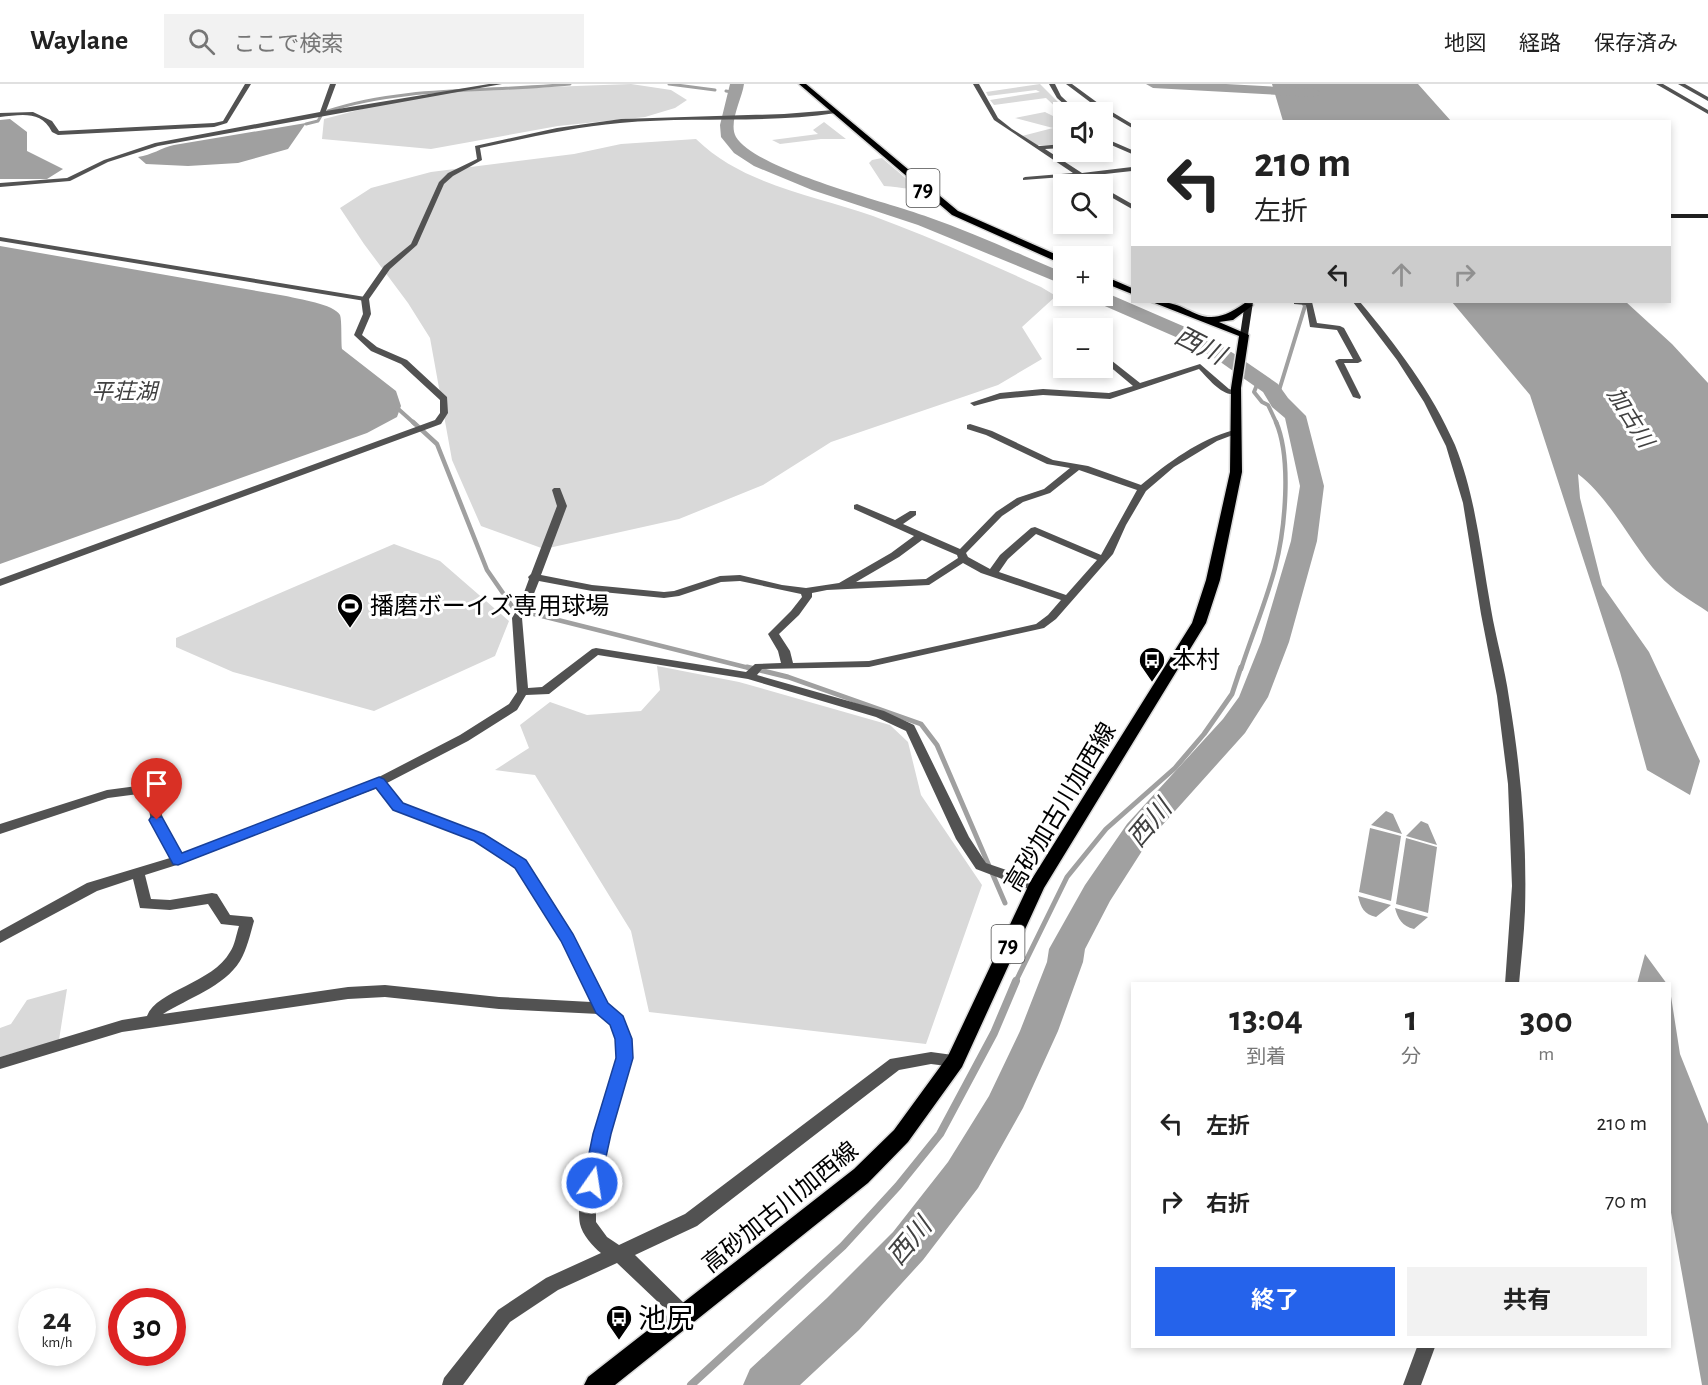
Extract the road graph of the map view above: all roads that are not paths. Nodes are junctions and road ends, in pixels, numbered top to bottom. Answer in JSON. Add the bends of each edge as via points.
{"nodes":[{"id":1,"x":248,"y":84,"type":"edge"},
{"id":2,"x":257,"y":84,"type":"edge"},
{"id":3,"x":333,"y":84,"type":"edge"},
{"id":4,"x":499,"y":84,"type":"edge"},
{"id":5,"x":802,"y":84,"type":"edge"},
{"id":6,"x":976,"y":84,"type":"edge"},
{"id":7,"x":1052,"y":84,"type":"edge"},
{"id":8,"x":1069,"y":84,"type":"edge"},
{"id":9,"x":1659,"y":84,"type":"edge"},
{"id":10,"x":1681,"y":84,"type":"edge"},
{"id":11,"x":474,"y":86,"type":"edge"},
{"id":12,"x":1708,"y":99,"type":"edge"},
{"id":13,"x":1065,"y":102,"type":"edge"},
{"id":14,"x":834,"y":112,"type":"junction"},
{"id":15,"x":1708,"y":112,"type":"edge"},
{"id":16,"x":322,"y":113,"type":"junction"},
{"id":17,"x":0,"y":115,"type":"edge"},
{"id":18,"x":1131,"y":125,"type":"edge"},
{"id":19,"x":1113,"y":145,"type":"edge"},
{"id":20,"x":1053,"y":147,"type":"edge"},
{"id":21,"x":1038,"y":148,"type":"junction"},
{"id":22,"x":1131,"y":152,"type":"edge"},
{"id":23,"x":1131,"y":169,"type":"edge"},
{"id":24,"x":1078,"y":174,"type":"joint"},
{"id":25,"x":1053,"y":176,"type":"edge"},
{"id":26,"x":1025,"y":179,"type":"dead end"},
{"id":27,"x":0,"y":185,"type":"edge"},
{"id":28,"x":1113,"y":196,"type":"edge"},
{"id":29,"x":1131,"y":206,"type":"edge"},
{"id":30,"x":1671,"y":216,"type":"edge"},
{"id":31,"x":1708,"y":216,"type":"edge"},
{"id":32,"x":0,"y":239,"type":"edge"},
{"id":33,"x":1053,"y":257,"type":"edge"},
{"id":34,"x":1113,"y":283,"type":"edge"},
{"id":35,"x":1131,"y":291,"type":"edge"},
{"id":36,"x":365,"y":298,"type":"junction"},
{"id":37,"x":1159,"y":303,"type":"edge"},
{"id":38,"x":1249,"y":303,"type":"edge"},
{"id":39,"x":1310,"y":303,"type":"edge"},
{"id":40,"x":1357,"y":303,"type":"edge"},
{"id":41,"x":1199,"y":319,"type":"junction"},
{"id":42,"x":1242,"y":340,"type":"junction"},
{"id":43,"x":1113,"y":364,"type":"edge"},
{"id":44,"x":1140,"y":387,"type":"junction"},
{"id":45,"x":1236,"y":389,"type":"junction"},
{"id":46,"x":1357,"y":397,"type":"dead end"},
{"id":47,"x":974,"y":403,"type":"dead end"},
{"id":48,"x":970,"y":427,"type":"dead end"},
{"id":49,"x":1234,"y":433,"type":"junction"},
{"id":50,"x":1077,"y":467,"type":"junction"},
{"id":51,"x":1142,"y":489,"type":"junction"},
{"id":52,"x":557,"y":490,"type":"dead end"},
{"id":53,"x":857,"y":507,"type":"dead end"},
{"id":54,"x":913,"y":513,"type":"dead end"},
{"id":55,"x":896,"y":524,"type":"junction"},
{"id":56,"x":921,"y":536,"type":"junction"},
{"id":57,"x":962,"y":556,"type":"junction"},
{"id":58,"x":1103,"y":558,"type":"junction"},
{"id":59,"x":993,"y":573,"type":"junction"},
{"id":60,"x":533,"y":577,"type":"junction"},
{"id":61,"x":0,"y":583,"type":"edge"},
{"id":62,"x":842,"y":586,"type":"junction"},
{"id":63,"x":806,"y":591,"type":"junction"},
{"id":64,"x":1067,"y":600,"type":"junction"},
{"id":65,"x":788,"y":666,"type":"junction"},
{"id":66,"x":749,"y":676,"type":"junction"},
{"id":67,"x":523,"y":692,"type":"junction"},
{"id":68,"x":379,"y":782,"type":"junction"},
{"id":69,"x":0,"y":829,"type":"edge"},
{"id":70,"x":178,"y":860,"type":"junction"},
{"id":71,"x":138,"y":872,"type":"junction"},
{"id":72,"x":1036,"y":886,"type":"junction"},
{"id":73,"x":0,"y":938,"type":"edge"},
{"id":74,"x":1512,"y":982,"type":"edge"},
{"id":75,"x":602,"y":1008,"type":"junction"},
{"id":76,"x":153,"y":1021,"type":"junction"},
{"id":77,"x":955,"y":1061,"type":"junction"},
{"id":78,"x":0,"y":1063,"type":"edge"},
{"id":79,"x":617,"y":1252,"type":"junction"},
{"id":80,"x":684,"y":1315,"type":"junction"},
{"id":81,"x":1426,"y":1348,"type":"edge"},
{"id":82,"x":451,"y":1385,"type":"edge"},
{"id":83,"x":596,"y":1385,"type":"edge"},
{"id":84,"x":1412,"y":1385,"type":"edge"}],
"edges":[{"from":1,"to":2,"type":"street"},
{"from":1,"to":17,"type":"street","via":[[225,122],[214,125],[58,133],[50,122],[31,112]]},
{"from":3,"to":16,"type":"street"},
{"from":4,"to":11,"type":"street"},
{"from":5,"to":14,"type":"main road","number":"79"},
{"from":6,"to":21,"type":"street","via":[[996,118]]},
{"from":7,"to":13,"type":"street"},
{"from":8,"to":18,"type":"street"},
{"from":9,"to":15,"type":"street"},
{"from":10,"to":12,"type":"street"},
{"from":11,"to":16,"type":"street"},
{"from":14,"to":33,"type":"main road","number":"79","via":[[955,213]]},
{"from":14,"to":36,"type":"street","via":[[599,123],[477,147],[480,159],[447,176],[417,241],[403,257],[390,264]]},
{"from":16,"to":27,"type":"street","via":[[157,144],[106,161],[68,180]]},
{"from":19,"to":22,"type":"street"},
{"from":20,"to":21,"type":"street"},
{"from":21,"to":24,"type":"street"},
{"from":23,"to":24,"type":"street"},
{"from":25,"to":26,"type":"street"},
{"from":28,"to":29,"type":"street"},
{"from":30,"to":31,"type":"main road"},
{"from":32,"to":36,"type":"street"},
{"from":34,"to":35,"type":"main road"},
{"from":36,"to":61,"type":"street","via":[[367,314],[358,334],[374,349],[404,362],[444,399],[444,413],[438,422]]},
{"from":37,"to":41,"type":"main road"},
{"from":38,"to":41,"type":"main road","via":[[1230,318]]},
{"from":38,"to":42,"type":"main road"},
{"from":39,"to":46,"type":"street","via":[[1313,325],[1340,328],[1358,361],[1339,361]]},
{"from":40,"to":74,"type":"street","via":[[1397,355],[1448,442],[1469,511],[1505,706],[1516,821],[1518,911]]},
{"from":41,"to":42,"type":"main road"},
{"from":42,"to":45,"type":"main road","name":"高砂加古川加西線","number":"79"},
{"from":43,"to":44,"type":"street"},
{"from":44,"to":45,"type":"street","via":[[1200,366],[1227,391]]},
{"from":44,"to":47,"type":"street","via":[[1110,396],[1043,392]]},
{"from":45,"to":49,"type":"main road","name":"高砂加古川加西線","number":"79"},
{"from":48,"to":50,"type":"street","via":[[1050,462]]},
{"from":49,"to":51,"type":"street","via":[[1218,436],[1171,465]]},
{"from":49,"to":72,"type":"main road","name":"高砂加古川加西線","number":"79","via":[[1233,491],[1199,623]]},
{"from":50,"to":51,"type":"street"},
{"from":50,"to":57,"type":"street","via":[[1047,491],[1020,500],[999,514]]},
{"from":51,"to":58,"type":"street"},
{"from":52,"to":60,"type":"street","via":[[562,506]]},
{"from":53,"to":55,"type":"street"},
{"from":54,"to":55,"type":"street"},
{"from":55,"to":56,"type":"street"},
{"from":56,"to":57,"type":"street"},
{"from":56,"to":62,"type":"street"},
{"from":57,"to":59,"type":"street"},
{"from":57,"to":62,"type":"street","via":[[929,582]]},
{"from":58,"to":59,"type":"street","via":[[1035,530],[1004,557]]},
{"from":58,"to":64,"type":"street"},
{"from":59,"to":64,"type":"street"},
{"from":60,"to":63,"type":"street","via":[[664,595],[720,579],[740,578]]},
{"from":60,"to":67,"type":"street","via":[[517,618]]},
{"from":62,"to":63,"type":"street"},
{"from":63,"to":65,"type":"street","via":[[807,597],[795,613],[773,634]]},
{"from":64,"to":65,"type":"street","via":[[1040,626],[1017,632],[869,664]]},
{"from":65,"to":66,"type":"street","via":[[759,666]]},
{"from":66,"to":67,"type":"street","via":[[596,651],[545,692]]},
{"from":66,"to":72,"type":"street","via":[[860,707],[910,728],[963,839],[981,866]]},
{"from":67,"to":68,"type":"street","via":[[513,708]]},
{"from":68,"to":70,"type":"street"},
{"from":68,"to":75,"type":"street","via":[[398,806],[479,838],[521,864],[568,939]]},
{"from":69,"to":70,"type":"street","via":[[107,794],[152,788],[157,820]]},
{"from":70,"to":71,"type":"street"},
{"from":71,"to":73,"type":"street","via":[[92,887]]},
{"from":71,"to":76,"type":"street","via":[[145,904],[170,905],[212,898],[226,920],[247,921],[232,962],[157,1010]]},
{"from":72,"to":77,"type":"main road","name":"高砂加古川加西線","number":"79"},
{"from":75,"to":76,"type":"street","via":[[499,1003],[385,991]]},
{"from":75,"to":79,"type":"street","via":[[617,1021],[624,1039],[624,1058],[602,1134],[588,1199],[588,1224],[601,1243]]},
{"from":76,"to":78,"type":"street","via":[[122,1026]]},
{"from":77,"to":79,"type":"street","via":[[931,1058],[895,1064],[691,1220]]},
{"from":77,"to":80,"type":"main road","name":"高砂加古川加西線","number":"79","via":[[901,1136],[861,1176]]},
{"from":79,"to":80,"type":"street"},
{"from":79,"to":82,"type":"street","via":[[552,1284],[504,1316]]},
{"from":80,"to":83,"type":"main road","name":"高砂加古川加西線","number":"79"},
{"from":81,"to":84,"type":"street"}]}
